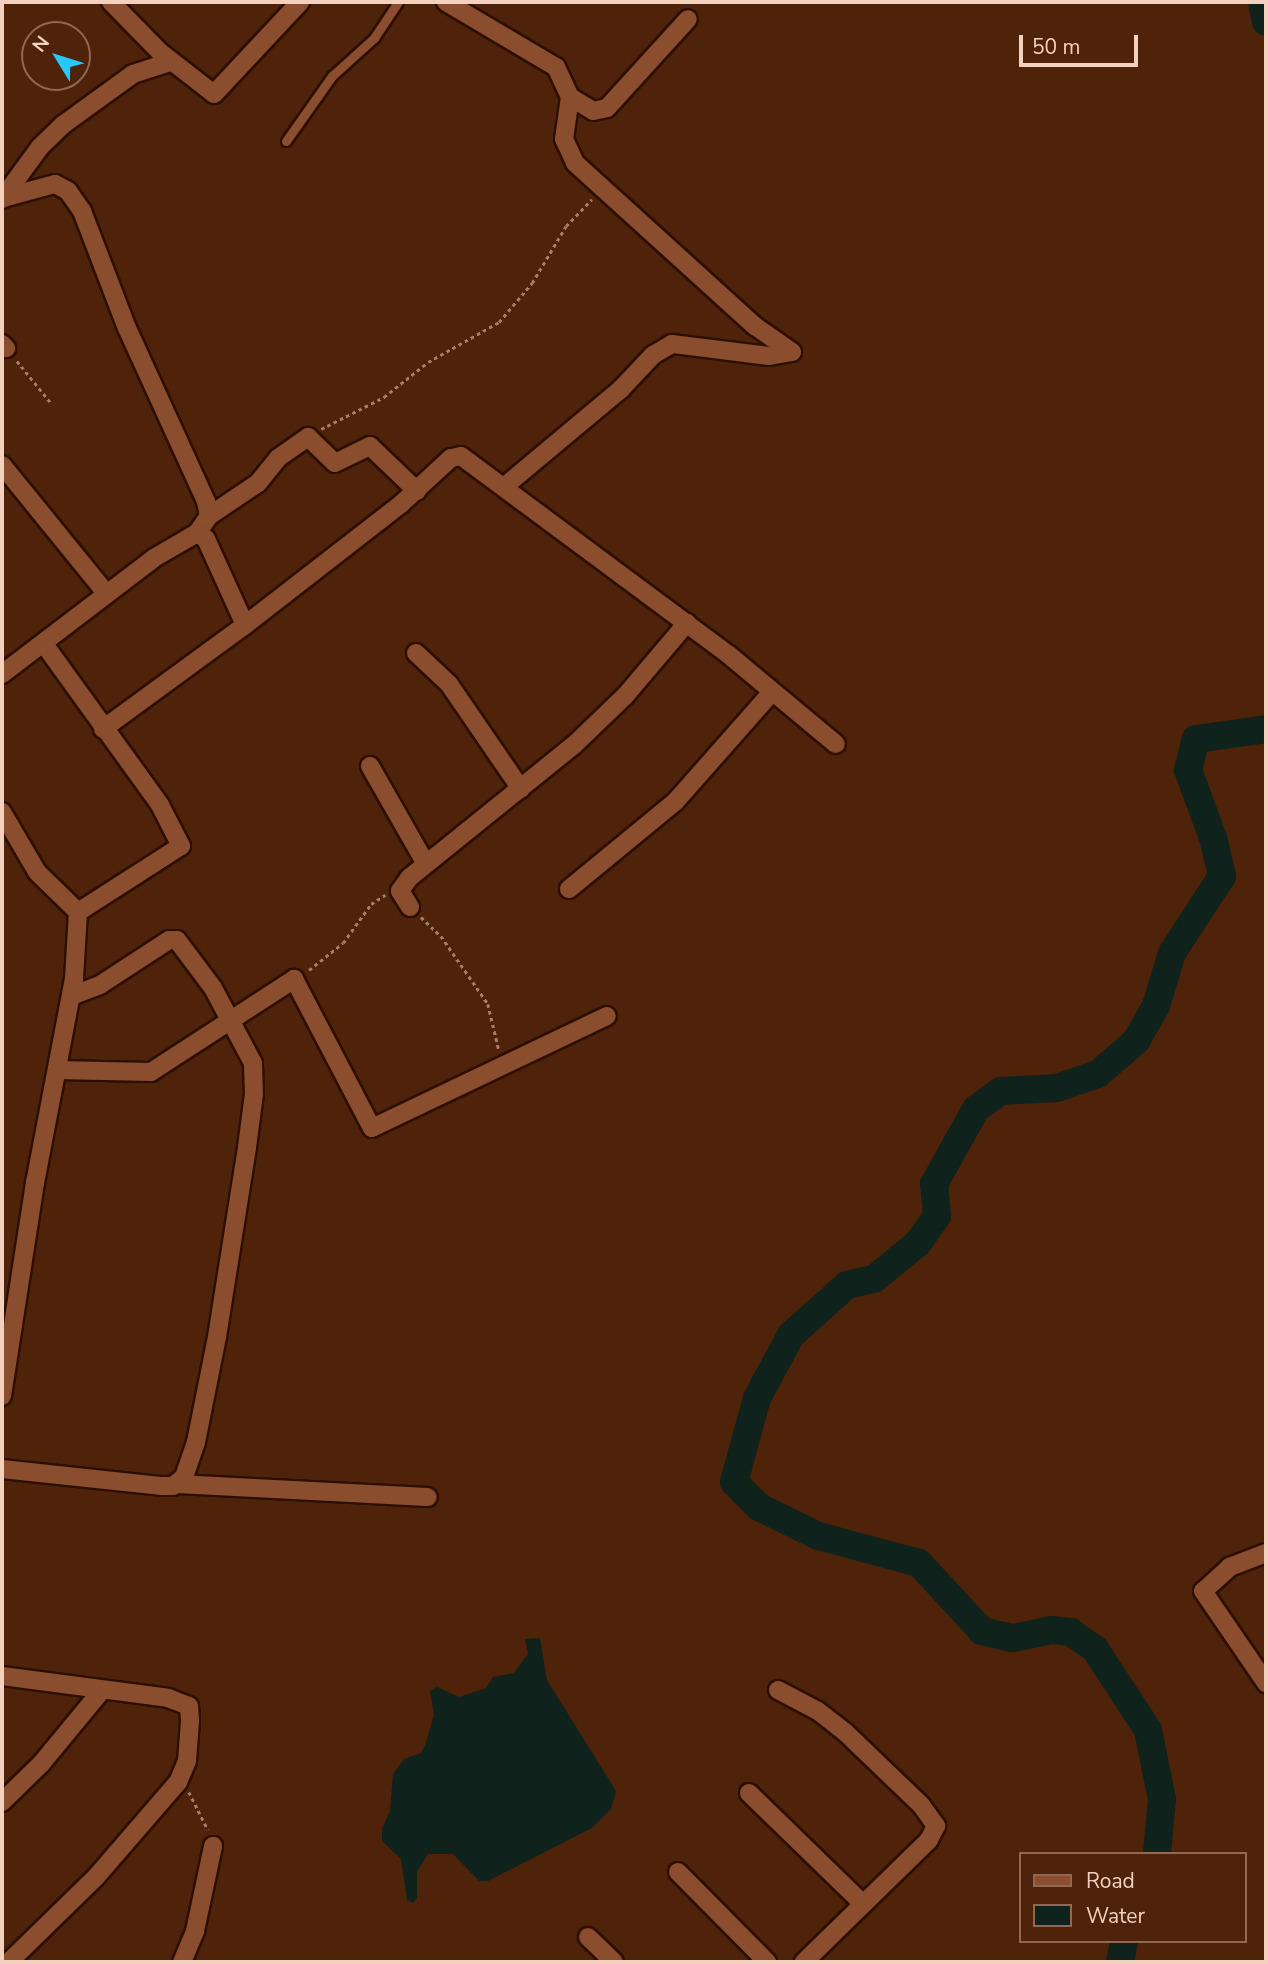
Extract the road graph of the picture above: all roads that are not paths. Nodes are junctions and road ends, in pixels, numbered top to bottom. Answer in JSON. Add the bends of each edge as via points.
{"nodes":[{"id":1,"x":111,"y":2,"type":"edge"},
{"id":2,"x":300,"y":2,"type":"edge"},
{"id":3,"x":398,"y":2,"type":"edge"},
{"id":4,"x":446,"y":2,"type":"edge"},
{"id":5,"x":688,"y":19,"type":"dead end"},
{"id":6,"x":171,"y":62,"type":"junction"},
{"id":7,"x":570,"y":97,"type":"junction"},
{"id":8,"x":286,"y":141,"type":"dead end"},
{"id":9,"x":2,"y":199,"type":"edge"},
{"id":10,"x":2,"y":465,"type":"edge"},
{"id":11,"x":505,"y":486,"type":"junction"},
{"id":12,"x":417,"y":491,"type":"junction"},
{"id":13,"x":209,"y":516,"type":"junction"},
{"id":14,"x":197,"y":533,"type":"junction"},
{"id":15,"x":107,"y":594,"type":"junction"},
{"id":16,"x":687,"y":623,"type":"junction"},
{"id":17,"x":245,"y":625,"type":"junction"},
{"id":18,"x":44,"y":644,"type":"junction"},
{"id":19,"x":416,"y":653,"type":"dead end"},
{"id":20,"x":2,"y":674,"type":"edge"},
{"id":21,"x":772,"y":692,"type":"junction"},
{"id":22,"x":103,"y":729,"type":"junction"},
{"id":23,"x":836,"y":744,"type":"dead end"},
{"id":24,"x":370,"y":766,"type":"dead end"},
{"id":25,"x":521,"y":789,"type":"junction"},
{"id":26,"x":2,"y":812,"type":"edge"},
{"id":27,"x":426,"y":864,"type":"junction"},
{"id":28,"x":569,"y":889,"type":"dead end"},
{"id":29,"x":410,"y":907,"type":"road end"},
{"id":30,"x":78,"y":912,"type":"junction"},
{"id":31,"x":71,"y":996,"type":"junction"},
{"id":32,"x":607,"y":1016,"type":"dead end"},
{"id":33,"x":230,"y":1023,"type":"junction"},
{"id":34,"x":57,"y":1070,"type":"junction"},
{"id":35,"x":2,"y":1396,"type":"edge"},
{"id":36,"x":2,"y":1469,"type":"edge"},
{"id":37,"x":177,"y":1484,"type":"junction"},
{"id":38,"x":428,"y":1497,"type":"dead end"},
{"id":39,"x":1266,"y":1553,"type":"edge"},
{"id":40,"x":2,"y":1676,"type":"edge"},
{"id":41,"x":1266,"y":1683,"type":"edge"},
{"id":42,"x":102,"y":1690,"type":"junction"},
{"id":43,"x":778,"y":1690,"type":"dead end"},
{"id":44,"x":749,"y":1793,"type":"dead end"},
{"id":45,"x":2,"y":1802,"type":"edge"},
{"id":46,"x":213,"y":1846,"type":"road end"},
{"id":47,"x":678,"y":1872,"type":"dead end"},
{"id":48,"x":863,"y":1904,"type":"junction"},
{"id":49,"x":588,"y":1937,"type":"dead end"},
{"id":50,"x":9,"y":1962,"type":"edge"},
{"id":51,"x":182,"y":1962,"type":"edge"},
{"id":52,"x":614,"y":1962,"type":"edge"},
{"id":53,"x":767,"y":1962,"type":"edge"},
{"id":54,"x":804,"y":1962,"type":"edge"}],
"edges":[{"from":1,"to":6,"type":"street"},
{"from":2,"to":6,"type":"street","via":[[217,93],[208,92]]},
{"from":3,"to":8,"type":"lane","via":[[374,38],[332,76]]},
{"from":4,"to":7,"type":"street","via":[[489,31],[542,57],[555,67]]},
{"from":5,"to":7,"type":"street","via":[[613,104],[593,111]]},
{"from":6,"to":9,"type":"street","via":[[133,74],[64,124],[40,147]]},
{"from":7,"to":11,"type":"street","via":[[566,148],[605,193],[755,326],[791,352],[769,356],[672,344],[653,355],[621,389]]},
{"from":9,"to":13,"type":"street","via":[[55,184],[76,200]]},
{"from":10,"to":15,"type":"street"},
{"from":11,"to":12,"type":"street","via":[[466,458],[456,456]]},
{"from":11,"to":16,"type":"street"},
{"from":12,"to":13,"type":"street","via":[[370,446],[335,463],[308,437],[278,457],[258,483]]},
{"from":12,"to":17,"type":"street"},
{"from":13,"to":14,"type":"street"},
{"from":14,"to":15,"type":"street","via":[[153,558]]},
{"from":14,"to":17,"type":"street","via":[[206,539]]},
{"from":15,"to":18,"type":"street"},
{"from":16,"to":21,"type":"street"},
{"from":16,"to":25,"type":"street","via":[[596,725]]},
{"from":17,"to":22,"type":"street"},
{"from":18,"to":20,"type":"street"},
{"from":18,"to":22,"type":"street"},
{"from":19,"to":25,"type":"street","via":[[449,684]]},
{"from":21,"to":23,"type":"street"},
{"from":21,"to":28,"type":"street","via":[[675,802]]},
{"from":22,"to":30,"type":"street","via":[[160,806],[181,846]]},
{"from":24,"to":27,"type":"street"},
{"from":25,"to":27,"type":"street"},
{"from":26,"to":30,"type":"street","via":[[37,872]]},
{"from":27,"to":29,"type":"street","via":[[402,887],[402,898]]},
{"from":30,"to":31,"type":"street"},
{"from":31,"to":33,"type":"street","via":[[100,985],[173,939],[205,976]]},
{"from":31,"to":34,"type":"street"},
{"from":32,"to":33,"type":"street","via":[[372,1128],[294,979]]},
{"from":33,"to":34,"type":"street","via":[[143,1074]]},
{"from":33,"to":37,"type":"street","via":[[253,1063],[254,1094],[217,1337],[196,1442],[188,1469]]},
{"from":34,"to":35,"type":"street"},
{"from":36,"to":37,"type":"street"},
{"from":37,"to":38,"type":"street"},
{"from":39,"to":41,"type":"street","via":[[1230,1567],[1203,1591]]},
{"from":40,"to":42,"type":"street"},
{"from":42,"to":45,"type":"street","via":[[41,1765]]},
{"from":42,"to":50,"type":"street","via":[[158,1696],[189,1706],[185,1767],[176,1786],[113,1860]]},
{"from":43,"to":48,"type":"street","via":[[845,1732],[921,1805],[936,1826],[929,1840]]},
{"from":44,"to":48,"type":"street"},
{"from":46,"to":51,"type":"street","via":[[195,1931]]},
{"from":47,"to":53,"type":"street"},
{"from":48,"to":54,"type":"street"},
{"from":49,"to":52,"type":"street"}]}
